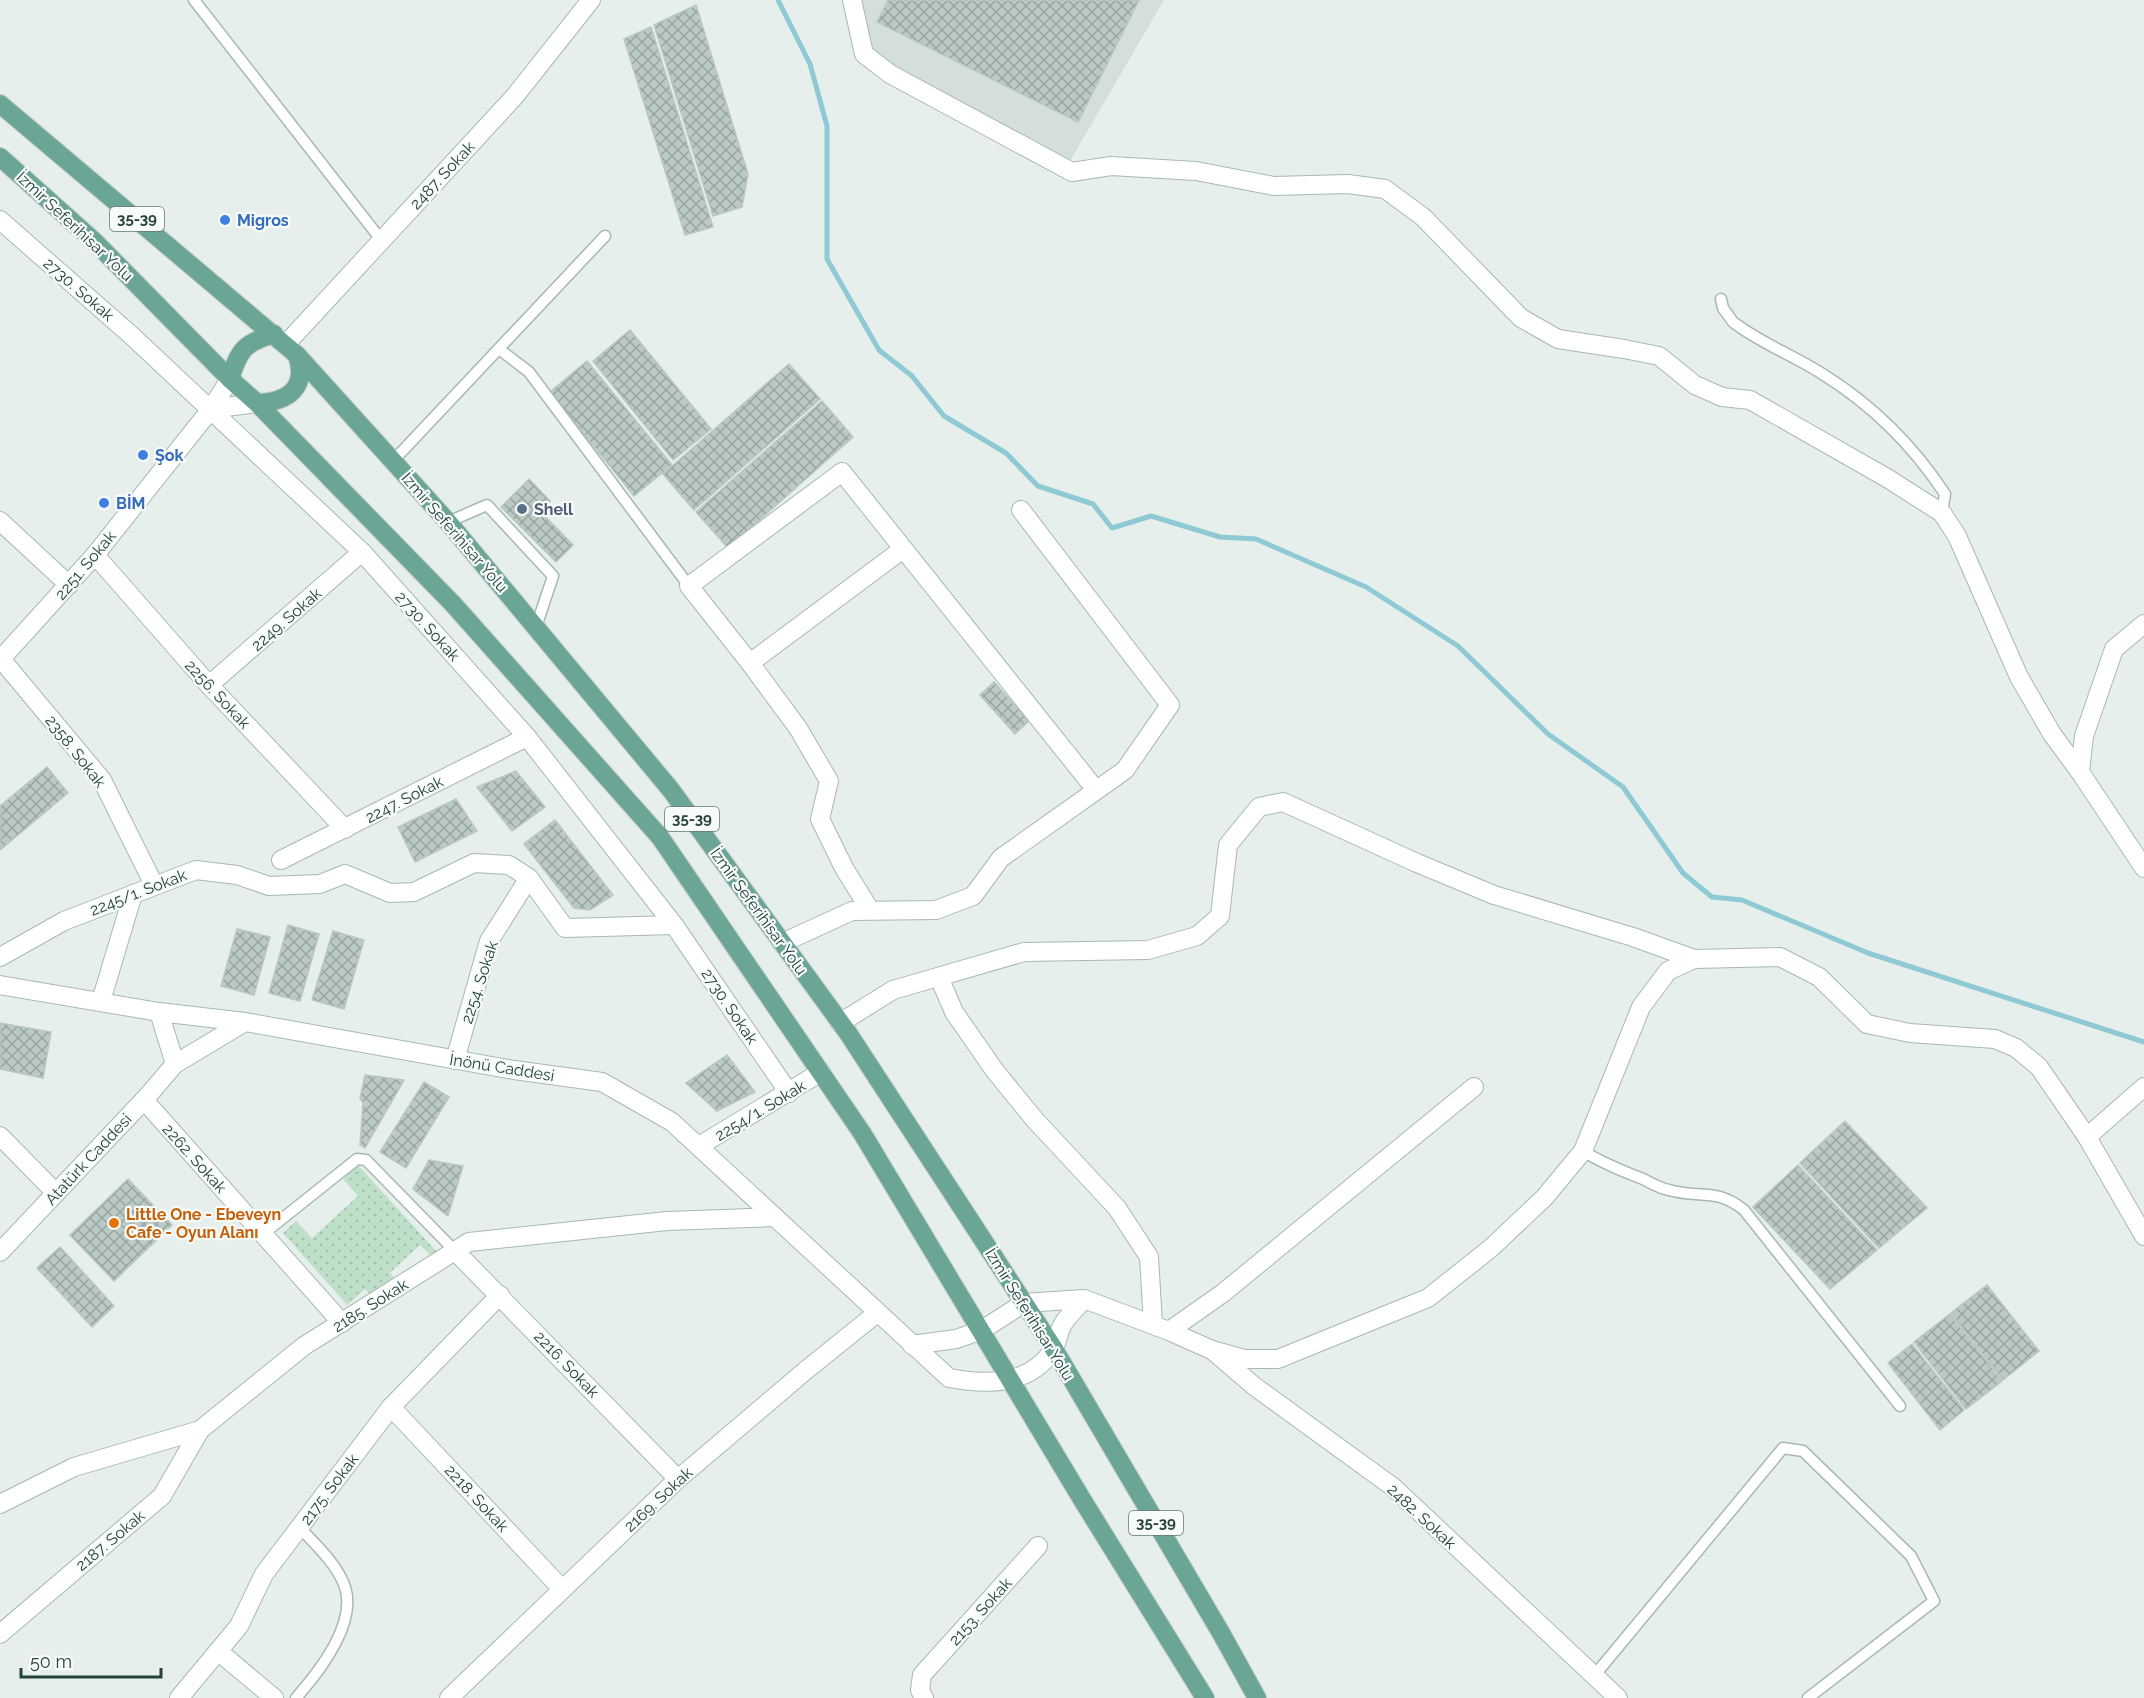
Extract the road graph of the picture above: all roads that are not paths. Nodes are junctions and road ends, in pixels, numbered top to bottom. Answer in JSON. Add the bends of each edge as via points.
{"nodes":[{"id":1,"x":194,"y":0,"type":"edge"},
{"id":2,"x":585,"y":0,"type":"edge"},
{"id":3,"x":591,"y":0,"type":"edge"},
{"id":4,"x":852,"y":0,"type":"edge"},
{"id":5,"x":575,"y":20,"type":"junction"},
{"id":6,"x":0,"y":104,"type":"edge"},
{"id":7,"x":0,"y":157,"type":"edge"},
{"id":8,"x":0,"y":220,"type":"edge"},
{"id":9,"x":605,"y":236,"type":"dead end"},
{"id":10,"x":382,"y":241,"type":"junction"},
{"id":11,"x":1721,"y":299,"type":"dead end"},
{"id":12,"x":285,"y":344,"type":"junction"},
{"id":13,"x":499,"y":349,"type":"junction"},
{"id":14,"x":230,"y":379,"type":"junction"},
{"id":15,"x":257,"y":403,"type":"junction"},
{"id":16,"x":212,"y":409,"type":"junction"},
{"id":17,"x":393,"y":461,"type":"junction"},
{"id":18,"x":1021,"y":510,"type":"dead end"},
{"id":19,"x":1942,"y":513,"type":"junction"},
{"id":20,"x":0,"y":520,"type":"edge"},
{"id":21,"x":448,"y":522,"type":"junction"},
{"id":22,"x":903,"y":549,"type":"junction"},
{"id":23,"x":362,"y":552,"type":"junction"},
{"id":24,"x":95,"y":555,"type":"junction"},
{"id":25,"x":69,"y":585,"type":"junction"},
{"id":26,"x":689,"y":586,"type":"junction"},
{"id":27,"x":2144,"y":624,"type":"edge"},
{"id":28,"x":536,"y":627,"type":"junction"},
{"id":29,"x":0,"y":660,"type":"edge"},
{"id":30,"x":750,"y":663,"type":"junction"},
{"id":31,"x":209,"y":685,"type":"junction"},
{"id":32,"x":527,"y":737,"type":"junction"},
{"id":33,"x":2080,"y":772,"type":"junction"},
{"id":34,"x":1096,"y":790,"type":"junction"},
{"id":35,"x":345,"y":829,"type":"junction"},
{"id":36,"x":281,"y":860,"type":"dead end"},
{"id":37,"x":2144,"y":868,"type":"edge"},
{"id":38,"x":529,"y":878,"type":"junction"},
{"id":39,"x":154,"y":885,"type":"junction"},
{"id":40,"x":133,"y":894,"type":"junction"},
{"id":41,"x":870,"y":910,"type":"junction"},
{"id":42,"x":674,"y":925,"type":"junction"},
{"id":43,"x":782,"y":943,"type":"junction"},
{"id":44,"x":0,"y":957,"type":"edge"},
{"id":45,"x":1694,"y":960,"type":"junction"},
{"id":46,"x":939,"y":976,"type":"junction"},
{"id":47,"x":0,"y":985,"type":"edge"},
{"id":48,"x":101,"y":1001,"type":"junction"},
{"id":49,"x":159,"y":1012,"type":"junction"},
{"id":50,"x":245,"y":1023,"type":"junction"},
{"id":51,"x":840,"y":1023,"type":"junction"},
{"id":52,"x":455,"y":1060,"type":"junction"},
{"id":53,"x":175,"y":1064,"type":"junction"},
{"id":54,"x":821,"y":1072,"type":"junction"},
{"id":55,"x":1474,"y":1087,"type":"dead end"},
{"id":56,"x":2144,"y":1087,"type":"edge"},
{"id":57,"x":789,"y":1093,"type":"junction"},
{"id":58,"x":144,"y":1101,"type":"junction"},
{"id":59,"x":0,"y":1136,"type":"edge"},
{"id":60,"x":2087,"y":1137,"type":"junction"},
{"id":61,"x":699,"y":1146,"type":"junction"},
{"id":62,"x":1583,"y":1151,"type":"junction"},
{"id":63,"x":56,"y":1193,"type":"junction"},
{"id":64,"x":776,"y":1217,"type":"junction"},
{"id":65,"x":263,"y":1234,"type":"junction"},
{"id":66,"x":2144,"y":1236,"type":"edge"},
{"id":67,"x":456,"y":1251,"type":"junction"},
{"id":68,"x":0,"y":1252,"type":"edge"},
{"id":69,"x":500,"y":1295,"type":"junction"},
{"id":70,"x":1084,"y":1299,"type":"junction"},
{"id":71,"x":1024,"y":1302,"type":"junction"},
{"id":72,"x":878,"y":1313,"type":"junction"},
{"id":73,"x":342,"y":1323,"type":"junction"},
{"id":74,"x":1161,"y":1327,"type":"junction"},
{"id":75,"x":982,"y":1330,"type":"junction"},
{"id":76,"x":912,"y":1345,"type":"junction"},
{"id":77,"x":1054,"y":1349,"type":"junction"},
{"id":78,"x":1212,"y":1350,"type":"junction"},
{"id":79,"x":1010,"y":1379,"type":"junction"},
{"id":80,"x":1900,"y":1406,"type":"dead end"},
{"id":81,"x":391,"y":1407,"type":"junction"},
{"id":82,"x":200,"y":1430,"type":"junction"},
{"id":83,"x":678,"y":1479,"type":"junction"},
{"id":84,"x":0,"y":1504,"type":"edge"},
{"id":85,"x":300,"y":1528,"type":"junction"},
{"id":86,"x":1038,"y":1546,"type":"dead end"},
{"id":87,"x":562,"y":1589,"type":"junction"},
{"id":88,"x":0,"y":1634,"type":"edge"},
{"id":89,"x":218,"y":1651,"type":"junction"},
{"id":90,"x":1594,"y":1676,"type":"junction"},
{"id":91,"x":178,"y":1698,"type":"edge"},
{"id":92,"x":274,"y":1698,"type":"edge"},
{"id":93,"x":296,"y":1698,"type":"edge"},
{"id":94,"x":449,"y":1698,"type":"edge"},
{"id":95,"x":924,"y":1698,"type":"edge"},
{"id":96,"x":1206,"y":1698,"type":"edge"},
{"id":97,"x":1257,"y":1698,"type":"edge"},
{"id":98,"x":1618,"y":1698,"type":"edge"},
{"id":99,"x":1808,"y":1698,"type":"edge"}],
"edges":[{"from":1,"to":10,"type":"lane"},
{"from":2,"to":5,"type":"street"},
{"from":3,"to":5,"type":"street","name":"2487. Sokak"},
{"from":4,"to":19,"type":"street","via":[[864,54],[890,74],[1072,172],[1111,166],[1196,171],[1274,186],[1348,184],[1384,189],[1423,217],[1521,318],[1558,339],[1659,356],[1695,385],[1722,397],[1750,400]]},
{"from":5,"to":10,"type":"street","name":"2487. Sokak","via":[[515,96]]},
{"from":6,"to":12,"type":"main road","name":"İzmir Seferihisar Yolu","number":"35-39"},
{"from":7,"to":14,"type":"main road","name":"İzmir Seferihisar Yolu","number":"35-39","via":[[95,242]]},
{"from":8,"to":16,"type":"street","name":"2730. Sokak"},
{"from":9,"to":13,"type":"lane"},
{"from":10,"to":12,"type":"street","name":"2487. Sokak"},
{"from":11,"to":19,"type":"lane","via":[[1733,322],[1824,375],[1893,430],[1945,494]]},
{"from":12,"to":14,"type":"main road","via":[[250,342],[241,350]]},
{"from":12,"to":15,"type":"main road","via":[[300,365],[299,381],[281,400]]},
{"from":12,"to":17,"type":"main road","name":"İzmir Seferihisar Yolu","number":"35-39"},
{"from":13,"to":17,"type":"lane"},
{"from":13,"to":26,"type":"lane","via":[[529,372]]},
{"from":14,"to":15,"type":"main road","name":"İzmir Seferihisar Yolu","number":"35-39"},
{"from":14,"to":16,"type":"street","name":"2251. Sokak"},
{"from":15,"to":16,"type":"street"},
{"from":15,"to":54,"type":"main road","name":"İzmir Seferihisar Yolu","number":"35-39","via":[[453,604],[660,837]]},
{"from":16,"to":23,"type":"street","name":"2730. Sokak"},
{"from":16,"to":24,"type":"street","name":"2251. Sokak"},
{"from":17,"to":21,"type":"main road","name":"İzmir Seferihisar Yolu","number":"35-39"},
{"from":18,"to":34,"type":"street","via":[[1170,705],[1125,770]]},
{"from":19,"to":33,"type":"street","via":[[1957,536],[2019,677],[2052,734]]},
{"from":20,"to":25,"type":"street"},
{"from":21,"to":28,"type":"main road","name":"İzmir Seferihisar Yolu","number":"35-39"},
{"from":21,"to":28,"type":"lane","via":[[487,505],[553,576]]},
{"from":22,"to":26,"type":"street","via":[[842,472]]},
{"from":22,"to":30,"type":"street"},
{"from":22,"to":34,"type":"street"},
{"from":23,"to":31,"type":"street","name":"2249. Sokak"},
{"from":23,"to":32,"type":"street","name":"2730. Sokak"},
{"from":24,"to":25,"type":"street","name":"2251. Sokak"},
{"from":24,"to":31,"type":"street","name":"2256. Sokak"},
{"from":25,"to":29,"type":"street","name":"2251. Sokak"},
{"from":26,"to":30,"type":"street"},
{"from":27,"to":33,"type":"street","via":[[2114,649],[2084,736]]},
{"from":28,"to":43,"type":"main road","name":"İzmir Seferihisar Yolu","number":"35-39","via":[[671,790]]},
{"from":29,"to":39,"type":"street","name":"2358. Sokak","via":[[102,780]]},
{"from":30,"to":41,"type":"street","via":[[798,728],[829,780],[820,819]]},
{"from":31,"to":35,"type":"street","name":"2256. Sokak"},
{"from":32,"to":35,"type":"street","name":"2247. Sokak"},
{"from":32,"to":42,"type":"street","name":"2730. Sokak"},
{"from":33,"to":37,"type":"street"},
{"from":34,"to":41,"type":"street","via":[[1001,858],[973,896],[936,910]]},
{"from":35,"to":36,"type":"street","name":"2247. Sokak"},
{"from":38,"to":39,"type":"street","name":"2245/1. Sokak","via":[[509,865],[474,863],[414,892],[390,893],[345,874],[320,884],[269,886],[237,875],[196,870]]},
{"from":38,"to":42,"type":"street","name":"2245/1. Sokak","via":[[565,928]]},
{"from":38,"to":52,"type":"street","name":"2254. Sokak","via":[[489,941]]},
{"from":39,"to":40,"type":"street","name":"2245/1. Sokak"},
{"from":40,"to":44,"type":"street","name":"2245/1. Sokak","via":[[64,921]]},
{"from":40,"to":48,"type":"street"},
{"from":41,"to":43,"type":"street","via":[[852,911]]},
{"from":42,"to":57,"type":"street","name":"2730. Sokak"},
{"from":43,"to":51,"type":"main road","name":"İzmir Seferihisar Yolu","number":"35-39"},
{"from":45,"to":46,"type":"street","via":[[1633,937],[1494,895],[1282,802],[1259,807],[1228,844],[1220,916],[1197,936],[1148,950],[1024,952]]},
{"from":45,"to":60,"type":"street","via":[[1780,957],[1819,977],[1868,1024],[1910,1033],[1995,1039],[2016,1048],[2039,1067]]},
{"from":45,"to":62,"type":"street","via":[[1668,971],[1641,1007]]},
{"from":46,"to":51,"type":"street","via":[[893,990]]},
{"from":46,"to":74,"type":"street","via":[[954,1012],[995,1071],[1117,1208],[1149,1257]]},
{"from":47,"to":48,"type":"street","name":"İnönü Caddesi"},
{"from":48,"to":49,"type":"street","name":"İnönü Caddesi"},
{"from":49,"to":50,"type":"street","name":"İnönü Caddesi"},
{"from":49,"to":53,"type":"street"},
{"from":50,"to":52,"type":"street","name":"İnönü Caddesi"},
{"from":50,"to":53,"type":"street","name":"Atatürk Caddesi"},
{"from":51,"to":71,"type":"main road","name":"İzmir Seferihisar Yolu","number":"35-39"},
{"from":52,"to":61,"type":"street","name":"İnönü Caddesi","via":[[602,1082],[672,1122]]},
{"from":53,"to":58,"type":"street","name":"Atatürk Caddesi"},
{"from":54,"to":57,"type":"street","name":"2254/1. Sokak"},
{"from":54,"to":75,"type":"main road","name":"İzmir Seferihisar Yolu","number":"35-39"},
{"from":55,"to":74,"type":"street","via":[[1223,1293]]},
{"from":56,"to":60,"type":"street"},
{"from":57,"to":61,"type":"street","name":"2254/1. Sokak"},
{"from":58,"to":63,"type":"street","name":"Atatürk Caddesi"},
{"from":58,"to":65,"type":"street","name":"2262. Sokak"},
{"from":59,"to":63,"type":"street"},
{"from":60,"to":66,"type":"street"},
{"from":61,"to":64,"type":"street","name":"İnönü Caddesi"},
{"from":62,"to":78,"type":"street","via":[[1514,1227],[1428,1298],[1278,1359],[1244,1359]]},
{"from":62,"to":80,"type":"lane","via":[[1666,1190],[1709,1193],[1737,1204]]},
{"from":63,"to":68,"type":"street","name":"Atatürk Caddesi"},
{"from":64,"to":67,"type":"street","name":"2185. Sokak","via":[[667,1221],[470,1242]]},
{"from":64,"to":72,"type":"street","name":"İnönü Caddesi"},
{"from":65,"to":67,"type":"lane","via":[[357,1160],[366,1160]]},
{"from":65,"to":73,"type":"street","name":"2262. Sokak"},
{"from":67,"to":69,"type":"street","name":"2216. Sokak"},
{"from":67,"to":73,"type":"street","name":"2185. Sokak"},
{"from":69,"to":81,"type":"street","name":"2175. Sokak"},
{"from":69,"to":83,"type":"street","name":"2216. Sokak"},
{"from":70,"to":71,"type":"street"},
{"from":70,"to":74,"type":"street"},
{"from":70,"to":77,"type":"street","via":[[1063,1324]]},
{"from":71,"to":75,"type":"street"},
{"from":71,"to":77,"type":"main road","name":"İzmir Seferihisar Yolu","number":"35-39"},
{"from":72,"to":76,"type":"street","name":"İnönü Caddesi"},
{"from":72,"to":83,"type":"street","name":"2169. Sokak"},
{"from":73,"to":82,"type":"street","name":"2185. Sokak","via":[[304,1346]]},
{"from":74,"to":78,"type":"street"},
{"from":75,"to":76,"type":"street","via":[[956,1339]]},
{"from":75,"to":79,"type":"main road","name":"İzmir Seferihisar Yolu","number":"35-39"},
{"from":76,"to":79,"type":"street","name":"İnönü Caddesi","via":[[949,1378],[977,1383]]},
{"from":77,"to":79,"type":"street","name":"İnönü Caddesi","via":[[1035,1370]]},
{"from":77,"to":97,"type":"main road","name":"İzmir Seferihisar Yolu","number":"35-39"},
{"from":78,"to":90,"type":"street","name":"2482. Sokak","via":[[1254,1386],[1393,1487]]},
{"from":79,"to":96,"type":"main road","name":"İzmir Seferihisar Yolu","number":"35-39"},
{"from":81,"to":85,"type":"street","name":"2175. Sokak"},
{"from":81,"to":87,"type":"street","name":"2218. Sokak"},
{"from":82,"to":84,"type":"street","name":"2185. Sokak","via":[[74,1467]]},
{"from":82,"to":88,"type":"street","name":"2187. Sokak","via":[[162,1496]]},
{"from":83,"to":87,"type":"street","name":"2169. Sokak"},
{"from":85,"to":89,"type":"street","name":"2175. Sokak","via":[[264,1574],[239,1626]]},
{"from":85,"to":93,"type":"lane","via":[[339,1574],[345,1586],[347,1607],[345,1624],[331,1651]]},
{"from":86,"to":95,"type":"street","name":"2153. Sokak","via":[[922,1675],[920,1690]]},
{"from":87,"to":94,"type":"street","name":"2169. Sokak"},
{"from":89,"to":91,"type":"street","name":"2175. Sokak"},
{"from":89,"to":92,"type":"street"},
{"from":90,"to":98,"type":"street","name":"2482. Sokak"},
{"from":90,"to":99,"type":"lane","via":[[1783,1448],[1803,1451],[1911,1556],[1934,1601]]}]}
